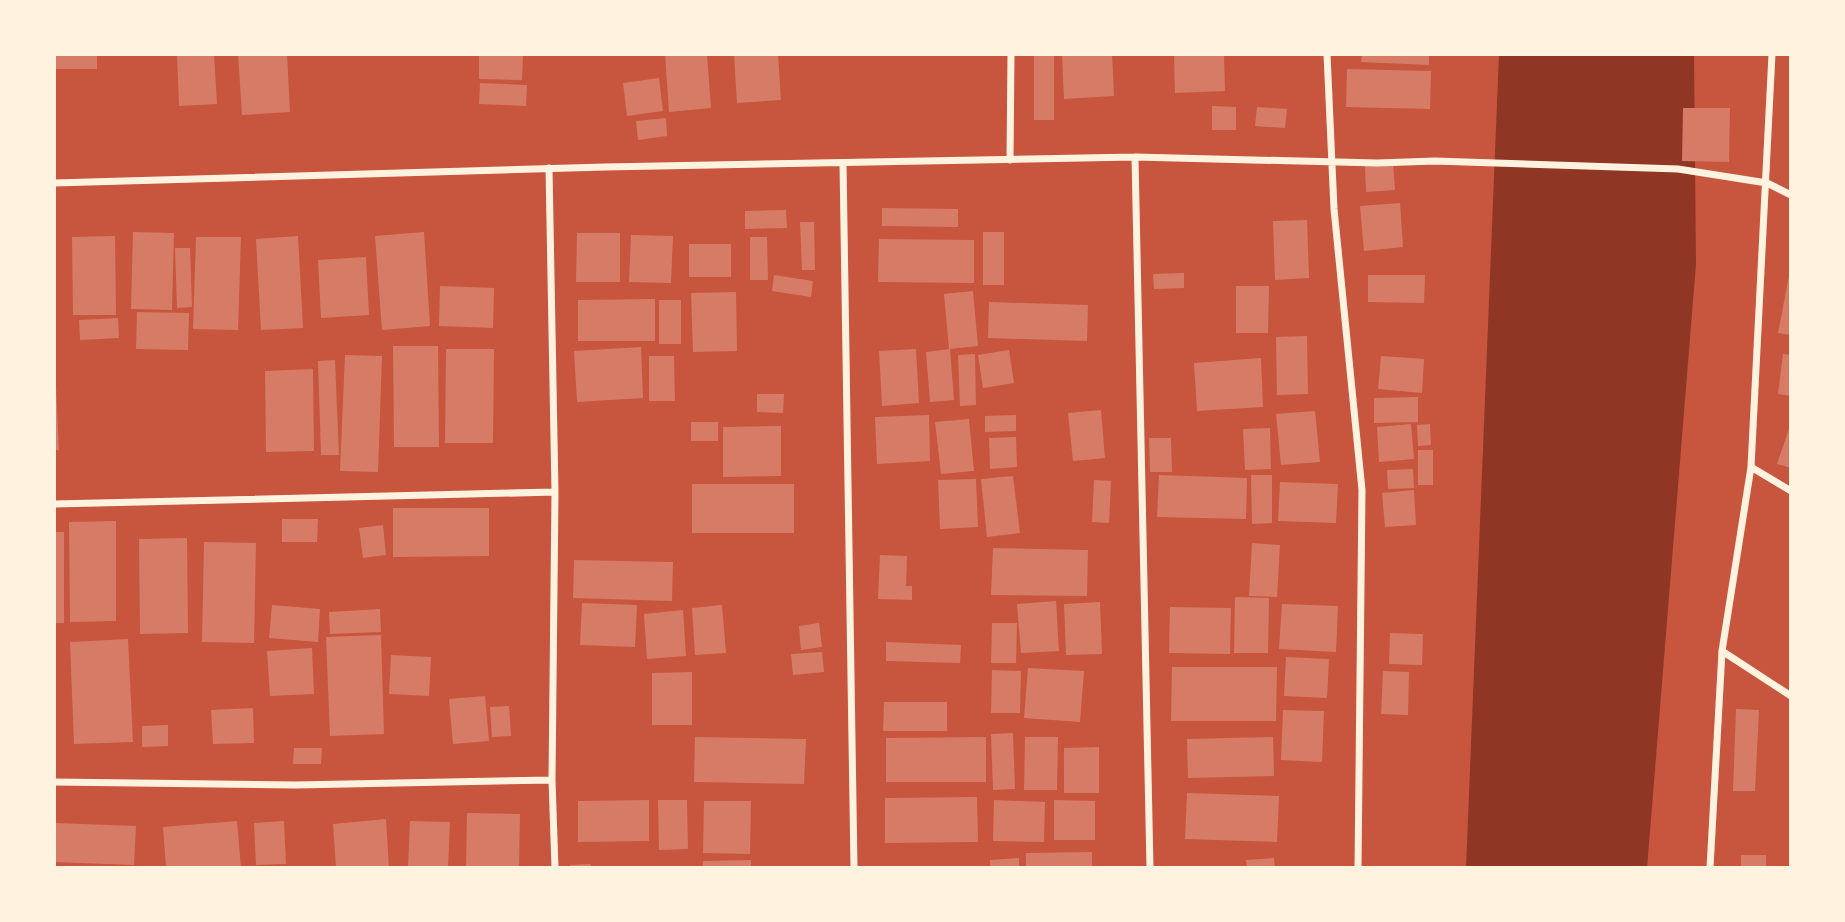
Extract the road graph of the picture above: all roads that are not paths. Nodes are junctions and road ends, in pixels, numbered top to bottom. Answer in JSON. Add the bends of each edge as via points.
{"nodes":[{"id":1,"x":1011,"y":54,"type":"edge"},
{"id":2,"x":1327,"y":54,"type":"edge"},
{"id":3,"x":1772,"y":54,"type":"edge"},
{"id":4,"x":1135,"y":158,"type":"junction"},
{"id":5,"x":1010,"y":160,"type":"junction"},
{"id":6,"x":1330,"y":162,"type":"junction"},
{"id":7,"x":844,"y":163,"type":"junction"},
{"id":8,"x":549,"y":168,"type":"junction"},
{"id":9,"x":54,"y":183,"type":"edge"},
{"id":10,"x":1767,"y":183,"type":"junction"},
{"id":11,"x":1791,"y":195,"type":"edge"},
{"id":12,"x":1751,"y":467,"type":"junction"},
{"id":13,"x":1791,"y":491,"type":"edge"},
{"id":14,"x":555,"y":492,"type":"junction"},
{"id":15,"x":54,"y":504,"type":"edge"},
{"id":16,"x":1722,"y":651,"type":"junction"},
{"id":17,"x":1791,"y":696,"type":"edge"},
{"id":18,"x":552,"y":780,"type":"junction"},
{"id":19,"x":54,"y":782,"type":"edge"},
{"id":20,"x":555,"y":868,"type":"edge"},
{"id":21,"x":854,"y":868,"type":"edge"},
{"id":22,"x":1150,"y":868,"type":"edge"},
{"id":23,"x":1358,"y":868,"type":"edge"},
{"id":24,"x":1710,"y":868,"type":"edge"}],
"edges":[{"from":1,"to":5,"type":"street"},
{"from":2,"to":6,"type":"street"},
{"from":3,"to":10,"type":"street"},
{"from":4,"to":5,"type":"street"},
{"from":4,"to":6,"type":"street"},
{"from":4,"to":22,"type":"street"},
{"from":5,"to":7,"type":"street"},
{"from":6,"to":10,"type":"street","via":[[1678,169]]},
{"from":6,"to":23,"type":"street","via":[[1362,490]]},
{"from":7,"to":8,"type":"street"},
{"from":7,"to":21,"type":"street"},
{"from":8,"to":9,"type":"street"},
{"from":8,"to":14,"type":"street"},
{"from":10,"to":11,"type":"street"},
{"from":10,"to":12,"type":"street"},
{"from":12,"to":13,"type":"street"},
{"from":12,"to":16,"type":"street"},
{"from":14,"to":15,"type":"street"},
{"from":14,"to":18,"type":"street"},
{"from":16,"to":17,"type":"street"},
{"from":16,"to":24,"type":"street"},
{"from":18,"to":19,"type":"street","via":[[296,785]]},
{"from":18,"to":20,"type":"street"}]}
